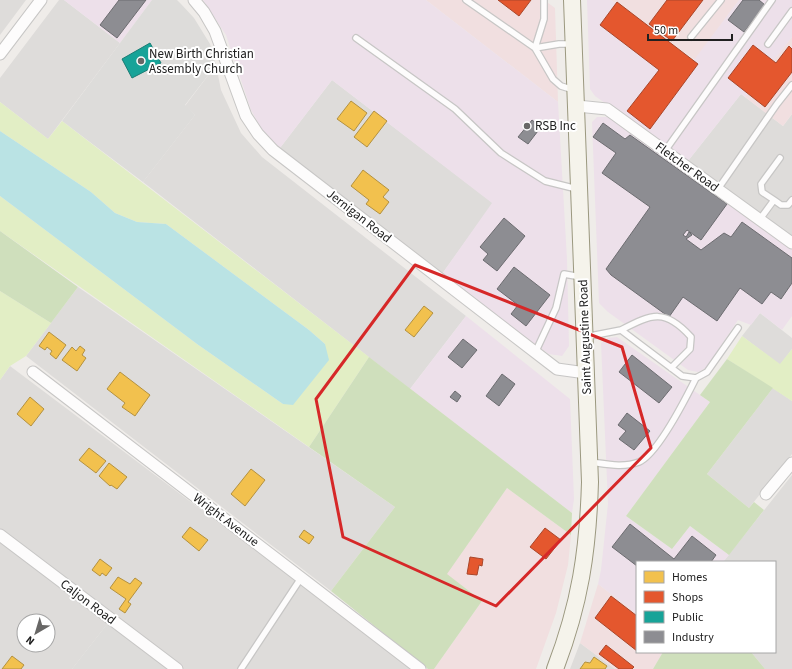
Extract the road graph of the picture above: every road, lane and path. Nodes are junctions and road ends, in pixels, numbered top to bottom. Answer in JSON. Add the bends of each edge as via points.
{"nodes":[{"id":1,"x":41,"y":0,"type":"edge"},
{"id":2,"x":194,"y":0,"type":"edge"},
{"id":3,"x":466,"y":0,"type":"edge"},
{"id":4,"x":544,"y":0,"type":"edge"},
{"id":5,"x":572,"y":0,"type":"edge"},
{"id":6,"x":721,"y":0,"type":"edge"},
{"id":7,"x":772,"y":0,"type":"edge"},
{"id":8,"x":792,"y":11,"type":"edge"},
{"id":9,"x":691,"y":37,"type":"dead end"},
{"id":10,"x":356,"y":38,"type":"dead end"},
{"id":11,"x":574,"y":44,"type":"junction"},
{"id":12,"x":768,"y":44,"type":"dead end"},
{"id":13,"x":535,"y":48,"type":"junction"},
{"id":14,"x":0,"y":54,"type":"edge"},
{"id":15,"x":792,"y":85,"type":"edge"},
{"id":16,"x":576,"y":98,"type":"junction"},
{"id":17,"x":666,"y":151,"type":"junction"},
{"id":18,"x":780,"y":158,"type":"dead end"},
{"id":19,"x":580,"y":189,"type":"junction"},
{"id":20,"x":718,"y":189,"type":"junction"},
{"id":21,"x":774,"y":200,"type":"junction"},
{"id":22,"x":792,"y":200,"type":"edge"},
{"id":23,"x":760,"y":219,"type":"junction"},
{"id":24,"x":792,"y":243,"type":"edge"},
{"id":25,"x":583,"y":278,"type":"junction"},
{"id":26,"x":738,"y":328,"type":"dead end"},
{"id":27,"x":621,"y":330,"type":"junction"},
{"id":28,"x":585,"y":337,"type":"junction"},
{"id":29,"x":534,"y":353,"type":"junction"},
{"id":30,"x":671,"y":368,"type":"junction"},
{"id":31,"x":33,"y":372,"type":"dead end"},
{"id":32,"x":586,"y":373,"type":"junction"},
{"id":33,"x":696,"y":378,"type":"junction"},
{"id":34,"x":590,"y":462,"type":"junction"},
{"id":35,"x":792,"y":463,"type":"edge"},
{"id":36,"x":766,"y":494,"type":"dead end"},
{"id":37,"x":0,"y":535,"type":"edge"},
{"id":38,"x":301,"y":578,"type":"junction"},
{"id":39,"x":177,"y":669,"type":"edge"},
{"id":40,"x":242,"y":669,"type":"edge"},
{"id":41,"x":420,"y":669,"type":"edge"},
{"id":42,"x":555,"y":669,"type":"edge"}],
"edges":[{"from":1,"to":14,"type":"street"},
{"from":2,"to":29,"type":"street","name":"Jernigan Road","via":[[215,31],[246,116],[273,150]]},
{"from":3,"to":13,"type":"lane"},
{"from":4,"to":13,"type":"lane","via":[[544,19]]},
{"from":5,"to":11,"type":"main road","name":"Saint Augustine Road"},
{"from":6,"to":9,"type":"lane"},
{"from":7,"to":17,"type":"lane"},
{"from":8,"to":12,"type":"lane"},
{"from":10,"to":19,"type":"lane","via":[[455,109],[501,153],[545,181]]},
{"from":11,"to":13,"type":"lane"},
{"from":11,"to":16,"type":"main road","name":"Saint Augustine Road"},
{"from":13,"to":16,"type":"lane","via":[[553,79]]},
{"from":15,"to":20,"type":"lane"},
{"from":16,"to":17,"type":"street","name":"Fletcher Road","via":[[607,109]]},
{"from":16,"to":19,"type":"main road","name":"Saint Augustine Road"},
{"from":17,"to":20,"type":"street","name":"Fletcher Road"},
{"from":18,"to":21,"type":"lane","via":[[761,184],[762,192]]},
{"from":19,"to":25,"type":"main road","name":"Saint Augustine Road"},
{"from":20,"to":23,"type":"street","name":"Fletcher Road"},
{"from":21,"to":22,"type":"lane","via":[[781,205],[788,205]]},
{"from":21,"to":23,"type":"lane"},
{"from":23,"to":24,"type":"street","name":"Fletcher Road"},
{"from":25,"to":28,"type":"main road","name":"Saint Augustine Road"},
{"from":25,"to":29,"type":"lane","via":[[564,274],[556,308]]},
{"from":26,"to":33,"type":"lane","via":[[707,372]]},
{"from":27,"to":28,"type":"lane"},
{"from":27,"to":30,"type":"lane"},
{"from":27,"to":30,"type":"lane","via":[[655,315],[682,327],[691,336],[690,349]]},
{"from":28,"to":32,"type":"main road","name":"Saint Augustine Road"},
{"from":29,"to":32,"type":"street","name":"Jernigan Road","via":[[557,369]]},
{"from":30,"to":33,"type":"lane","via":[[682,376]]},
{"from":31,"to":38,"type":"street","name":"Wright Avenue"},
{"from":32,"to":34,"type":"main road","name":"Saint Augustine Road"},
{"from":33,"to":34,"type":"lane","via":[[664,434],[640,462],[622,466]]},
{"from":34,"to":42,"type":"main road","name":"Saint Augustine Road","via":[[585,562],[567,638]]},
{"from":35,"to":36,"type":"street"},
{"from":37,"to":39,"type":"street","name":"Caljon Road"},
{"from":38,"to":40,"type":"lane"},
{"from":38,"to":41,"type":"street","name":"Wright Avenue"}]}
